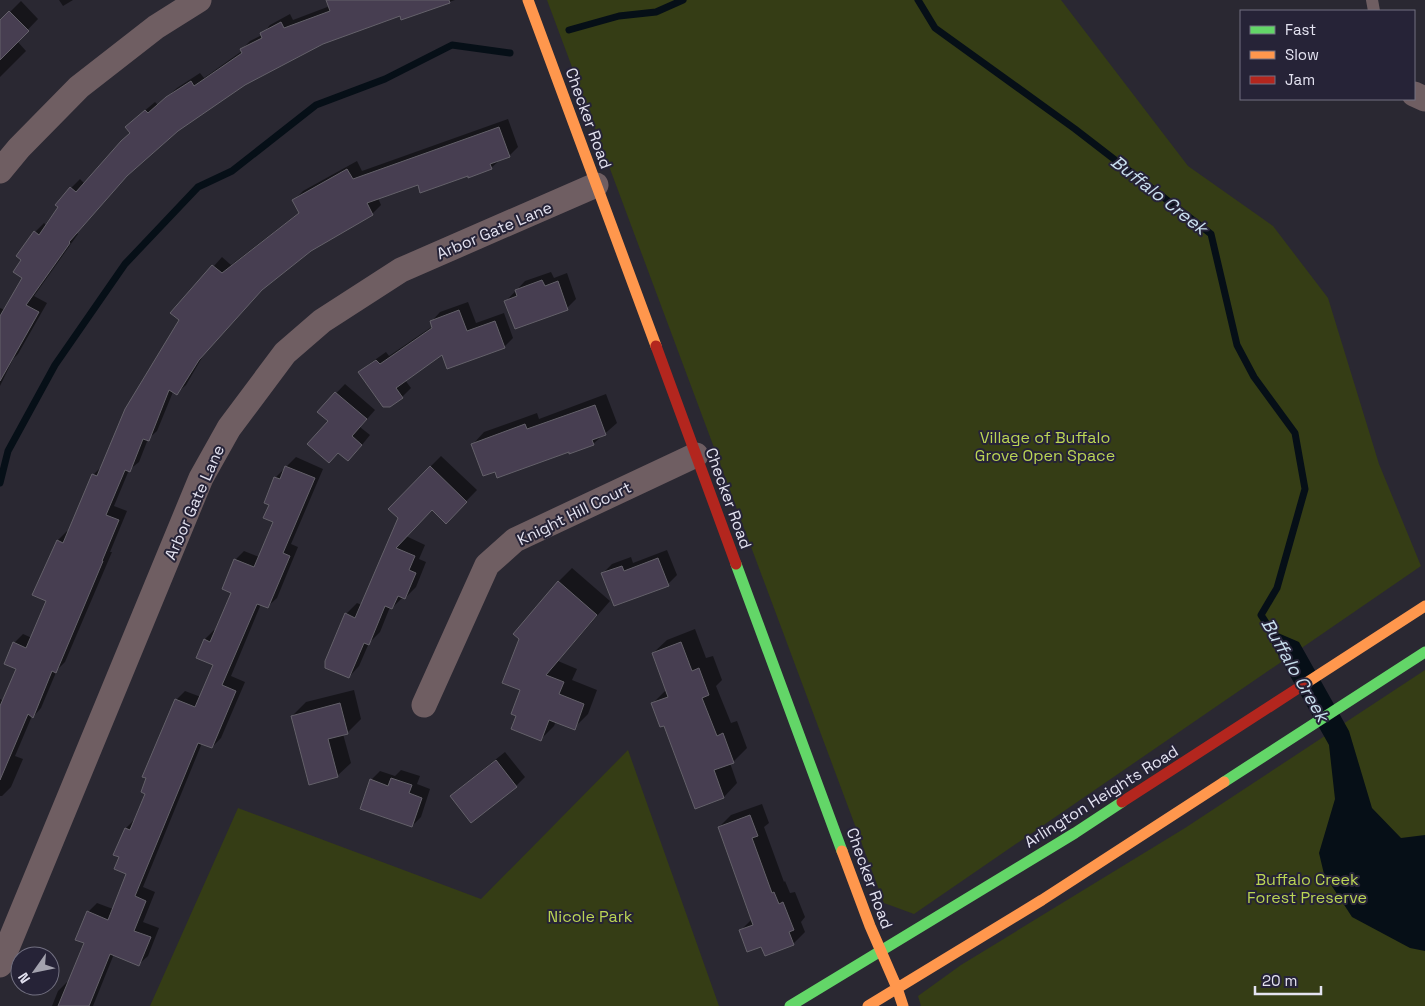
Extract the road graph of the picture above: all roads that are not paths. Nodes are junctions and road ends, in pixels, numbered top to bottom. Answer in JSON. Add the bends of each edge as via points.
{"nodes":[{"id":1,"x":528,"y":0,"type":"edge"},
{"id":2,"x":196,"y":1,"type":"edge"},
{"id":3,"x":0,"y":171,"type":"edge"},
{"id":4,"x":596,"y":186,"type":"junction"},
{"id":5,"x":696,"y":455,"type":"junction"},
{"id":6,"x":1425,"y":606,"type":"edge"},
{"id":7,"x":1425,"y":652,"type":"edge"},
{"id":8,"x":424,"y":705,"type":"dead end"},
{"id":9,"x":880,"y":950,"type":"junction"},
{"id":10,"x":0,"y":964,"type":"edge"},
{"id":11,"x":897,"y":988,"type":"junction"},
{"id":12,"x":790,"y":1006,"type":"edge"},
{"id":13,"x":868,"y":1006,"type":"edge"},
{"id":14,"x":903,"y":1006,"type":"edge"}],
"edges":[{"from":1,"to":4,"type":"main road","name":"Checker Road"},
{"from":2,"to":3,"type":"street","via":[[156,27],[79,87]]},
{"from":4,"to":5,"type":"main road","name":"Checker Road"},
{"from":4,"to":10,"type":"street","name":"Arbor Gate Lane","via":[[401,270],[322,321],[285,353],[229,428],[201,478]]},
{"from":5,"to":8,"type":"street","name":"Knight Hill Court","via":[[515,540],[487,565]]},
{"from":5,"to":9,"type":"main road","name":"Checker Road"},
{"from":6,"to":9,"type":"main road","name":"Arlington Heights Road","via":[[1075,834]]},
{"from":7,"to":11,"type":"main road","via":[[1042,900]]},
{"from":9,"to":11,"type":"main road","name":"Checker Road"},
{"from":9,"to":12,"type":"main road","name":"Arlington Heights Road"},
{"from":11,"to":13,"type":"main road"},
{"from":11,"to":14,"type":"main road","name":"Checker Road"}]}
